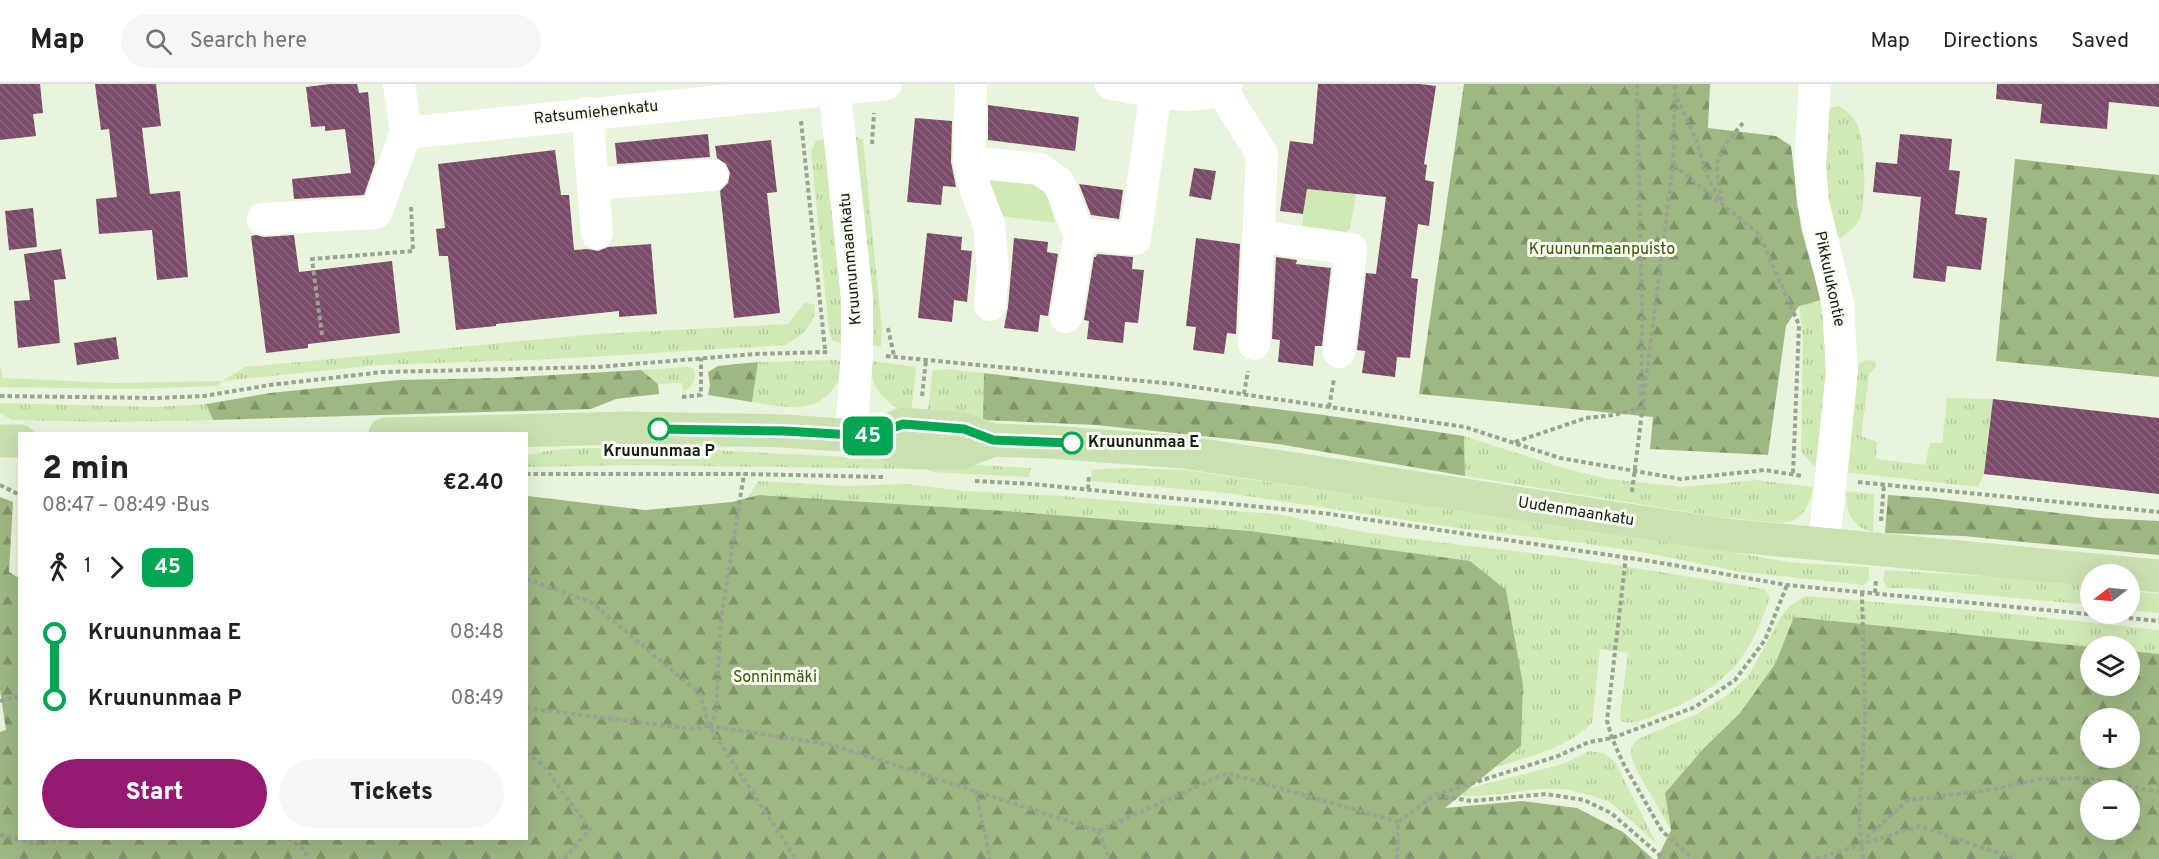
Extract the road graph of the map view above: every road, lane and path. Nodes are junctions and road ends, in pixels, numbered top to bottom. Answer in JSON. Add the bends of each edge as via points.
{"nodes":[{"id":1,"x":399,"y":84,"type":"edge"},
{"id":2,"x":886,"y":84,"type":"edge"},
{"id":3,"x":970,"y":84,"type":"edge"},
{"id":4,"x":1111,"y":84,"type":"edge"},
{"id":5,"x":1637,"y":84,"type":"edge"},
{"id":6,"x":1675,"y":84,"type":"edge"},
{"id":7,"x":1815,"y":84,"type":"edge"},
{"id":8,"x":834,"y":87,"type":"edge"},
{"id":9,"x":1224,"y":87,"type":"edge"},
{"id":10,"x":1156,"y":91,"type":"junction"},
{"id":11,"x":678,"y":94,"type":"edge"},
{"id":12,"x":796,"y":94,"type":"junction"},
{"id":13,"x":1676,"y":95,"type":"junction"},
{"id":14,"x":587,"y":113,"type":"junction"},
{"id":15,"x":1743,"y":123,"type":"dead end"},
{"id":16,"x":406,"y":133,"type":"junction"},
{"id":17,"x":969,"y":162,"type":"junction"},
{"id":18,"x":1673,"y":164,"type":"junction"},
{"id":19,"x":712,"y":175,"type":"dead end"},
{"id":20,"x":592,"y":184,"type":"junction"},
{"id":21,"x":411,"y":204,"type":"dead end"},
{"id":22,"x":1723,"y":205,"type":"junction"},
{"id":23,"x":263,"y":219,"type":"dead end"},
{"id":24,"x":597,"y":233,"type":"dead end"},
{"id":25,"x":1080,"y":234,"type":"junction"},
{"id":26,"x":1258,"y":236,"type":"junction"},
{"id":27,"x":990,"y":305,"type":"dead end"},
{"id":28,"x":1066,"y":317,"type":"dead end"},
{"id":29,"x":322,"y":335,"type":"dead end"},
{"id":30,"x":1254,"y":344,"type":"dead end"},
{"id":31,"x":826,"y":352,"type":"dead end"},
{"id":32,"x":1340,"y":352,"type":"dead end"},
{"id":33,"x":701,"y":358,"type":"dead end"},
{"id":34,"x":680,"y":397,"type":"dead end"},
{"id":35,"x":1641,"y":408,"type":"junction"},
{"id":36,"x":466,"y":432,"type":"edge"},
{"id":37,"x":861,"y":436,"type":"junction"},
{"id":38,"x":0,"y":441,"type":"edge"},
{"id":39,"x":18,"y":441,"type":"edge"},
{"id":40,"x":1513,"y":442,"type":"dead end"},
{"id":41,"x":528,"y":474,"type":"edge"},
{"id":42,"x":744,"y":474,"type":"junction"},
{"id":43,"x":1089,"y":474,"type":"dead end"},
{"id":44,"x":1793,"y":474,"type":"dead end"},
{"id":45,"x":893,"y":477,"type":"dead end"},
{"id":46,"x":1034,"y":477,"type":"dead end"},
{"id":47,"x":974,"y":480,"type":"dead end"},
{"id":48,"x":1033,"y":483,"type":"junction"},
{"id":49,"x":0,"y":484,"type":"edge"},
{"id":50,"x":1088,"y":489,"type":"junction"},
{"id":51,"x":18,"y":494,"type":"edge"},
{"id":52,"x":1824,"y":545,"type":"junction"},
{"id":53,"x":2159,"y":576,"type":"edge"},
{"id":54,"x":528,"y":580,"type":"edge"},
{"id":55,"x":1787,"y":585,"type":"junction"},
{"id":56,"x":1862,"y":592,"type":"junction"},
{"id":57,"x":2159,"y":621,"type":"edge"},
{"id":58,"x":1615,"y":652,"type":"dead end"},
{"id":59,"x":18,"y":696,"type":"edge"},
{"id":60,"x":0,"y":701,"type":"edge"},
{"id":61,"x":528,"y":708,"type":"edge"},
{"id":62,"x":709,"y":726,"type":"junction"},
{"id":63,"x":1612,"y":738,"type":"junction"},
{"id":64,"x":528,"y":754,"type":"edge"},
{"id":65,"x":976,"y":791,"type":"junction"},
{"id":66,"x":2159,"y":792,"type":"edge"},
{"id":67,"x":1435,"y":795,"type":"junction"},
{"id":68,"x":1398,"y":822,"type":"junction"},
{"id":69,"x":1098,"y":831,"type":"junction"},
{"id":70,"x":0,"y":835,"type":"edge"},
{"id":71,"x":18,"y":839,"type":"edge"},
{"id":72,"x":21,"y":840,"type":"edge"},
{"id":73,"x":67,"y":840,"type":"edge"},
{"id":74,"x":291,"y":840,"type":"edge"},
{"id":75,"x":1862,"y":843,"type":"junction"},
{"id":76,"x":309,"y":859,"type":"edge"},
{"id":77,"x":564,"y":859,"type":"edge"},
{"id":78,"x":796,"y":859,"type":"edge"},
{"id":79,"x":990,"y":859,"type":"edge"},
{"id":80,"x":1110,"y":859,"type":"edge"},
{"id":81,"x":1397,"y":859,"type":"edge"},
{"id":82,"x":1664,"y":859,"type":"edge"},
{"id":83,"x":1693,"y":859,"type":"edge"},
{"id":84,"x":1816,"y":859,"type":"edge"},
{"id":85,"x":1863,"y":859,"type":"edge"},
{"id":86,"x":2016,"y":859,"type":"edge"}],
"edges":[{"from":1,"to":16,"type":"street"},
{"from":2,"to":8,"type":"street","name":"Ratsumiehenkatu"},
{"from":3,"to":17,"type":"street"},
{"from":4,"to":10,"type":"street"},
{"from":5,"to":35,"type":"path"},
{"from":6,"to":13,"type":"path"},
{"from":7,"to":52,"type":"street","name":"Pikkulukontie","via":[[1812,190],[1838,305],[1842,371]]},
{"from":8,"to":12,"type":"street","name":"Ratsumiehenkatu"},
{"from":8,"to":37,"type":"street","name":"Kruununmaankatu","via":[[857,298]]},
{"from":9,"to":10,"type":"street","via":[[1205,95]]},
{"from":9,"to":26,"type":"street","via":[[1262,154]]},
{"from":10,"to":25,"type":"street","via":[[1135,239]]},
{"from":11,"to":12,"type":"street","name":"Ratsumiehenkatu"},
{"from":11,"to":14,"type":"street","name":"Ratsumiehenkatu"},
{"from":12,"to":31,"type":"path"},
{"from":13,"to":18,"type":"path"},
{"from":13,"to":22,"type":"path","via":[[1709,180]]},
{"from":14,"to":16,"type":"street","name":"Ratsumiehenkatu"},
{"from":14,"to":20,"type":"street"},
{"from":15,"to":22,"type":"path","via":[[1720,150],[1716,172]]},
{"from":16,"to":23,"type":"street","via":[[376,213]]},
{"from":17,"to":25,"type":"street","via":[[1039,169],[1059,183]]},
{"from":17,"to":27,"type":"street","via":[[989,224],[993,272]]},
{"from":18,"to":22,"type":"path"},
{"from":18,"to":35,"type":"path","via":[[1641,415]]},
{"from":19,"to":20,"type":"street"},
{"from":20,"to":24,"type":"street"},
{"from":21,"to":29,"type":"path","via":[[413,251],[312,259]]},
{"from":22,"to":44,"type":"path","via":[[1759,234],[1798,325]]},
{"from":25,"to":28,"type":"street"},
{"from":26,"to":30,"type":"street"},
{"from":26,"to":32,"type":"street","via":[[1351,249]]},
{"from":33,"to":34,"type":"path","via":[[701,395]]},
{"from":35,"to":40,"type":"path","via":[[1586,418]]},
{"from":36,"to":37,"type":"main road","name":"Uudenmaankatu","via":[[627,428]]},
{"from":37,"to":52,"type":"main road","name":"Uudenmaankatu","via":[[900,451],[917,453],[961,453],[993,440],[1183,452],[1726,535]]},
{"from":38,"to":39,"type":"main road"},
{"from":41,"to":42,"type":"path"},
{"from":42,"to":45,"type":"path"},
{"from":42,"to":62,"type":"path","via":[[721,620],[716,714]]},
{"from":43,"to":50,"type":"path"},
{"from":46,"to":48,"type":"path"},
{"from":47,"to":48,"type":"path"},
{"from":48,"to":50,"type":"path"},
{"from":49,"to":51,"type":"path"},
{"from":50,"to":55,"type":"path","via":[[1330,514]]},
{"from":52,"to":53,"type":"main road","name":"Uudenmaankatu"},
{"from":54,"to":62,"type":"path","via":[[591,602],[700,694]]},
{"from":55,"to":56,"type":"path"},
{"from":55,"to":63,"type":"path","via":[[1765,640],[1735,680],[1695,706]]},
{"from":56,"to":57,"type":"path"},
{"from":56,"to":75,"type":"path"},
{"from":58,"to":63,"type":"path","via":[[1607,721]]},
{"from":59,"to":60,"type":"path"},
{"from":61,"to":62,"type":"path","via":[[692,729]]},
{"from":62,"to":65,"type":"path","via":[[833,745]]},
{"from":62,"to":78,"type":"path"},
{"from":63,"to":67,"type":"path","via":[[1589,742],[1558,756]]},
{"from":63,"to":83,"type":"path","via":[[1662,831]]},
{"from":64,"to":77,"type":"path","via":[[541,763],[590,829]]},
{"from":65,"to":69,"type":"path"},
{"from":65,"to":79,"type":"path"},
{"from":66,"to":75,"type":"path","via":[[2088,778],[2042,779],[1908,800]]},
{"from":67,"to":68,"type":"path"},
{"from":67,"to":82,"type":"path","via":[[1471,801],[1546,794],[1584,800],[1611,813]]},
{"from":68,"to":69,"type":"path","via":[[1227,773]]},
{"from":68,"to":81,"type":"path"},
{"from":69,"to":80,"type":"path"},
{"from":70,"to":71,"type":"path"},
{"from":72,"to":73,"type":"path","via":[[33,843]]},
{"from":74,"to":76,"type":"path"},
{"from":75,"to":84,"type":"path"},
{"from":75,"to":85,"type":"path"},
{"from":75,"to":86,"type":"path","via":[[1919,826]]}]}
